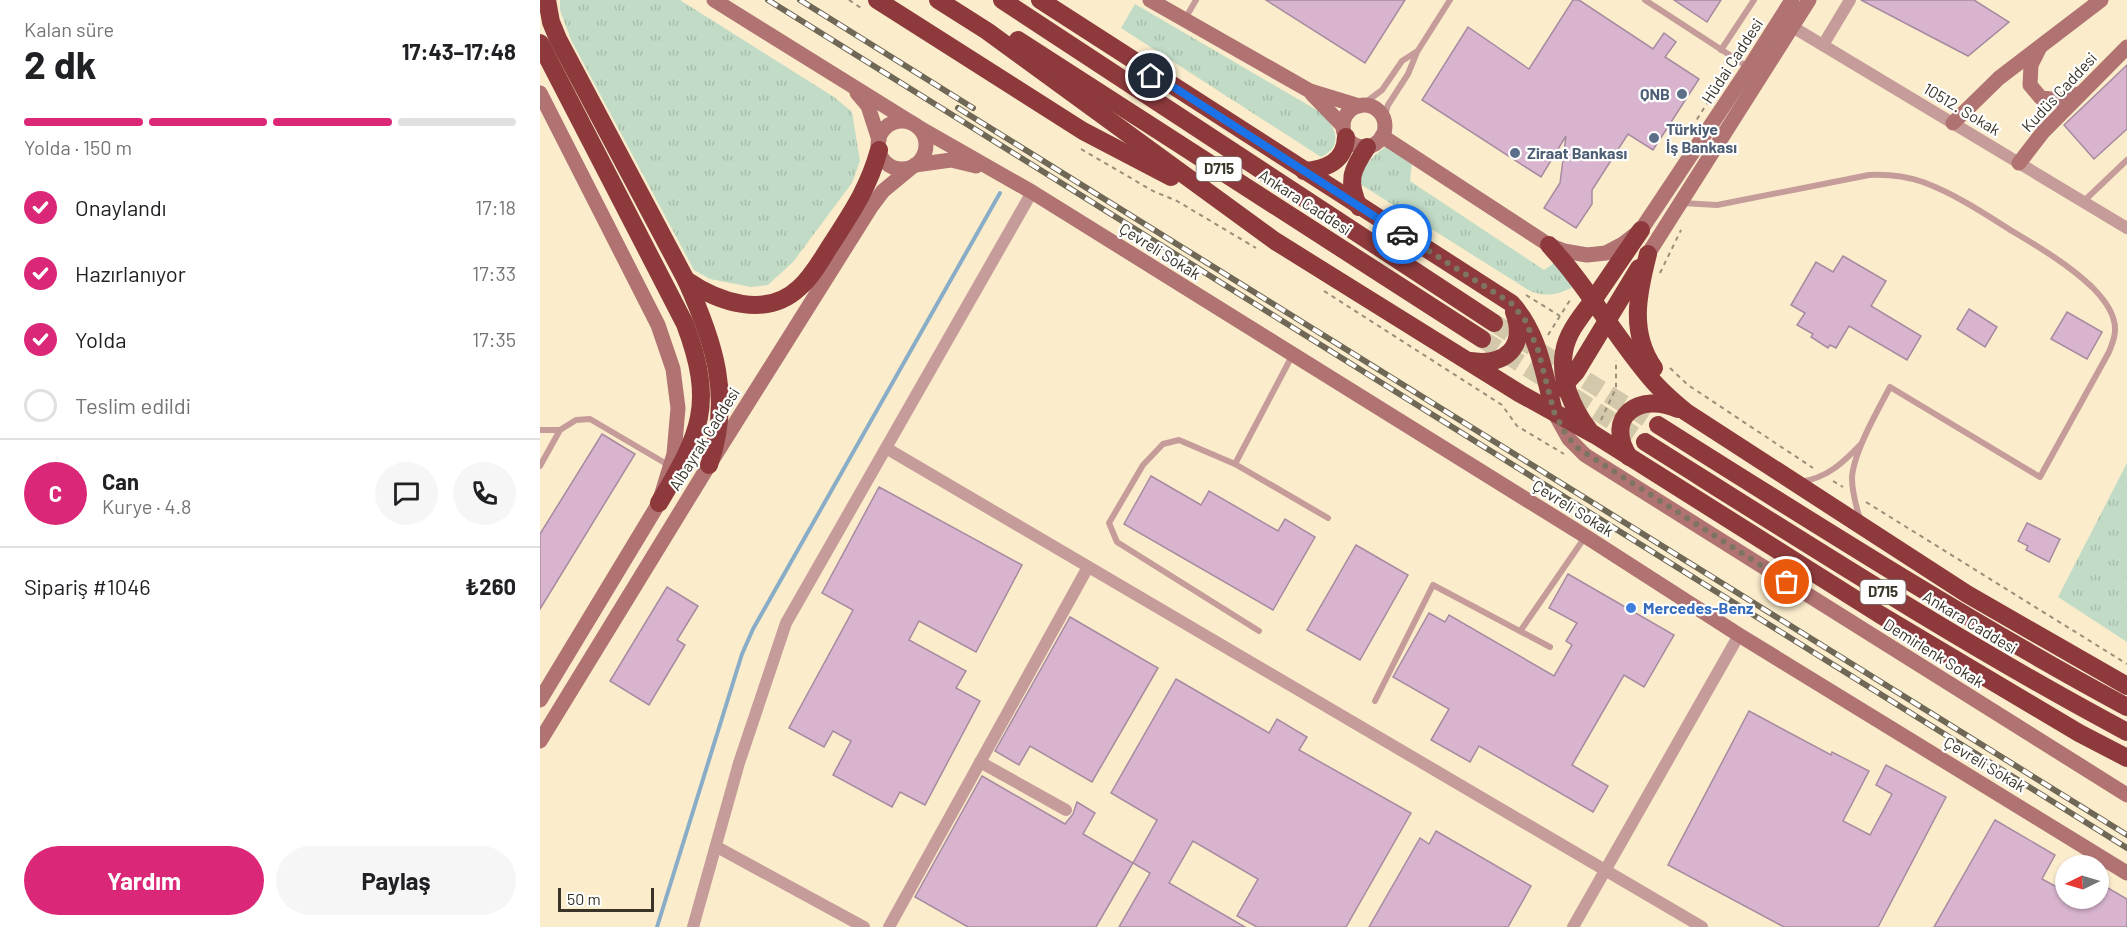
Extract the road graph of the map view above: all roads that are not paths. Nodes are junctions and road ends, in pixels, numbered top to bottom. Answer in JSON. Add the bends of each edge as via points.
{"nodes":[{"id":1,"x":547,"y":0,"type":"edge"},
{"id":2,"x":714,"y":0,"type":"edge"},
{"id":3,"x":877,"y":0,"type":"edge"},
{"id":4,"x":938,"y":0,"type":"edge"},
{"id":5,"x":956,"y":0,"type":"edge"},
{"id":6,"x":1040,"y":0,"type":"edge"},
{"id":7,"x":1150,"y":0,"type":"edge"},
{"id":8,"x":1196,"y":0,"type":"edge"},
{"id":9,"x":1450,"y":0,"type":"edge"},
{"id":10,"x":1646,"y":0,"type":"edge"},
{"id":11,"x":1754,"y":0,"type":"edge"},
{"id":12,"x":1792,"y":0,"type":"edge"},
{"id":13,"x":1809,"y":0,"type":"edge"},
{"id":14,"x":1850,"y":0,"type":"edge"},
{"id":15,"x":2102,"y":0,"type":"edge"},
{"id":16,"x":1004,"y":1,"type":"edge"},
{"id":17,"x":1185,"y":20,"type":"junction"},
{"id":18,"x":1786,"y":22,"type":"junction"},
{"id":19,"x":540,"y":43,"type":"edge"},
{"id":20,"x":1823,"y":45,"type":"junction"},
{"id":21,"x":2041,"y":47,"type":"junction"},
{"id":22,"x":2127,"y":47,"type":"edge"},
{"id":23,"x":1721,"y":50,"type":"junction"},
{"id":24,"x":1417,"y":52,"type":"junction"},
{"id":25,"x":1749,"y":68,"type":"junction"},
{"id":26,"x":849,"y":84,"type":"junction"},
{"id":27,"x":1172,"y":86,"type":"junction"},
{"id":28,"x":1310,"y":91,"type":"junction"},
{"id":29,"x":540,"y":93,"type":"edge"},
{"id":30,"x":2079,"y":94,"type":"junction"},
{"id":31,"x":1361,"y":105,"type":"junction"},
{"id":32,"x":1384,"y":118,"type":"junction"},
{"id":33,"x":1953,"y":123,"type":"junction"},
{"id":34,"x":915,"y":125,"type":"junction"},
{"id":35,"x":1345,"y":131,"type":"junction"},
{"id":36,"x":1383,"y":136,"type":"junction"},
{"id":37,"x":879,"y":145,"type":"junction"},
{"id":38,"x":1367,"y":147,"type":"junction"},
{"id":39,"x":2127,"y":160,"type":"edge"},
{"id":40,"x":2019,"y":163,"type":"junction"},
{"id":41,"x":914,"y":166,"type":"junction"},
{"id":42,"x":1304,"y":171,"type":"junction"},
{"id":43,"x":999,"y":173,"type":"junction"},
{"id":44,"x":1032,"y":192,"type":"junction"},
{"id":45,"x":1221,"y":202,"type":"junction"},
{"id":46,"x":2083,"y":202,"type":"junction"},
{"id":47,"x":1679,"y":203,"type":"junction"},
{"id":48,"x":1359,"y":207,"type":"junction"},
{"id":49,"x":2127,"y":228,"type":"edge"},
{"id":50,"x":1641,"y":230,"type":"junction"},
{"id":51,"x":1549,"y":245,"type":"junction"},
{"id":52,"x":1648,"y":254,"type":"junction"},
{"id":53,"x":686,"y":280,"type":"junction"},
{"id":54,"x":1500,"y":297,"type":"junction"},
{"id":55,"x":1593,"y":301,"type":"junction"},
{"id":56,"x":1607,"y":319,"type":"junction"},
{"id":57,"x":1494,"y":322,"type":"tunnel mouth"},
{"id":58,"x":1482,"y":339,"type":"tunnel mouth"},
{"id":59,"x":1292,"y":355,"type":"junction"},
{"id":60,"x":1468,"y":361,"type":"junction"},
{"id":61,"x":1566,"y":384,"type":"junction"},
{"id":62,"x":1516,"y":391,"type":"junction"},
{"id":63,"x":1549,"y":393,"type":"junction"},
{"id":64,"x":1554,"y":412,"type":"junction"},
{"id":65,"x":1686,"y":412,"type":"junction"},
{"id":66,"x":1658,"y":425,"type":"tunnel mouth"},
{"id":67,"x":540,"y":430,"type":"edge"},
{"id":68,"x":560,"y":430,"type":"junction"},
{"id":69,"x":1593,"y":435,"type":"junction"},
{"id":70,"x":1726,"y":439,"type":"junction"},
{"id":71,"x":1865,"y":439,"type":"junction"},
{"id":72,"x":1645,"y":442,"type":"tunnel mouth"},
{"id":73,"x":886,"y":448,"type":"junction"},
{"id":74,"x":1629,"y":457,"type":"junction"},
{"id":75,"x":1235,"y":464,"type":"junction"},
{"id":76,"x":709,"y":465,"type":"junction"},
{"id":77,"x":540,"y":466,"type":"edge"},
{"id":78,"x":674,"y":470,"type":"junction"},
{"id":79,"x":1792,"y":483,"type":"junction"},
{"id":80,"x":659,"y":503,"type":"joint"},
{"id":81,"x":1328,"y":518,"type":"dead end"},
{"id":82,"x":1863,"y":528,"type":"junction"},
{"id":83,"x":1585,"y":536,"type":"junction"},
{"id":84,"x":1088,"y":567,"type":"junction"},
{"id":85,"x":1521,"y":630,"type":"junction"},
{"id":86,"x":1259,"y":631,"type":"dead end"},
{"id":87,"x":1739,"y":635,"type":"junction"},
{"id":88,"x":1551,"y":647,"type":"dead end"},
{"id":89,"x":2127,"y":686,"type":"edge"},
{"id":90,"x":540,"y":700,"type":"edge"},
{"id":91,"x":1375,"y":701,"type":"dead end"},
{"id":92,"x":2127,"y":706,"type":"edge"},
{"id":93,"x":2127,"y":732,"type":"edge"},
{"id":94,"x":540,"y":741,"type":"edge"},
{"id":95,"x":2127,"y":758,"type":"edge"},
{"id":96,"x":980,"y":762,"type":"junction"},
{"id":97,"x":2127,"y":795,"type":"edge"},
{"id":98,"x":1066,"y":810,"type":"dead end"},
{"id":99,"x":717,"y":847,"type":"junction"},
{"id":100,"x":1605,"y":871,"type":"junction"},
{"id":101,"x":2127,"y":873,"type":"edge"},
{"id":102,"x":693,"y":927,"type":"edge"},
{"id":103,"x":864,"y":927,"type":"edge"},
{"id":104,"x":889,"y":927,"type":"edge"},
{"id":105,"x":1573,"y":927,"type":"edge"},
{"id":106,"x":1702,"y":927,"type":"edge"}],
"edges":[{"from":1,"to":53,"type":"highway","via":[[562,47]]},
{"from":2,"to":26,"type":"street"},
{"from":3,"to":45,"type":"highway","via":[[1083,131]]},
{"from":4,"to":45,"type":"highway","via":[[987,31]]},
{"from":5,"to":58,"type":"highway","name":"Ankara Caddesi","number":"D715"},
{"from":6,"to":27,"type":"highway"},
{"from":7,"to":17,"type":"street"},
{"from":8,"to":17,"type":"lane"},
{"from":9,"to":24,"type":"lane"},
{"from":10,"to":23,"type":"lane"},
{"from":11,"to":23,"type":"lane"},
{"from":12,"to":18,"type":"street","name":"Hüdai Caddesi"},
{"from":13,"to":18,"type":"street","name":"Hüdai Caddesi"},
{"from":14,"to":20,"type":"street"},
{"from":15,"to":21,"type":"street"},
{"from":16,"to":27,"type":"highway"},
{"from":16,"to":57,"type":"highway","name":"Ankara Caddesi","number":"D715"},
{"from":17,"to":28,"type":"street"},
{"from":18,"to":20,"type":"street","name":"10512. Sokak"},
{"from":18,"to":25,"type":"street","name":"Hüdai Caddesi"},
{"from":18,"to":47,"type":"street","name":"Hüdai Caddesi"},
{"from":19,"to":78,"type":"highway","via":[[694,348],[701,405],[694,440]]},
{"from":20,"to":33,"type":"street","name":"10512. Sokak"},
{"from":21,"to":30,"type":"street","via":[[2031,64],[2030,85],[2041,98],[2060,100]]},
{"from":21,"to":33,"type":"street","via":[[1999,78]]},
{"from":22,"to":30,"type":"street","name":"Kudüs Caddesi"},
{"from":23,"to":25,"type":"lane"},
{"from":24,"to":31,"type":"lane","via":[[1402,61],[1378,94]]},
{"from":24,"to":32,"type":"lane"},
{"from":25,"to":50,"type":"street","name":"Hüdai Caddesi"},
{"from":26,"to":34,"type":"street"},
{"from":26,"to":37,"type":"street","via":[[868,106]]},
{"from":27,"to":42,"type":"highway"},
{"from":28,"to":31,"type":"street"},
{"from":28,"to":35,"type":"street"},
{"from":29,"to":78,"type":"street","name":"Albayrak Caddesi","via":[[664,340],[678,408]]},
{"from":30,"to":40,"type":"street","name":"Kudüs Caddesi"},
{"from":31,"to":32,"type":"street","via":[[1375,108]]},
{"from":31,"to":35,"type":"street","via":[[1347,114]]},
{"from":32,"to":36,"type":"street"},
{"from":33,"to":40,"type":"street","name":"10512. Sokak"},
{"from":34,"to":37,"type":"street","via":[[901,121],[891,124],[883,130]]},
{"from":34,"to":41,"type":"street","via":[[925,137],[926,149]]},
{"from":34,"to":43,"type":"street"},
{"from":35,"to":38,"type":"street","via":[[1355,145]]},
{"from":35,"to":42,"type":"highway","via":[[1344,151],[1334,163]]},
{"from":36,"to":38,"type":"street"},
{"from":36,"to":51,"type":"street"},
{"from":37,"to":41,"type":"street","via":[[884,161],[893,167]]},
{"from":37,"to":53,"type":"highway","via":[[873,173],[860,200],[807,280],[789,296],[757,304],[732,303]]},
{"from":38,"to":48,"type":"highway","via":[[1356,164],[1351,183]]},
{"from":39,"to":46,"type":"lane"},
{"from":40,"to":46,"type":"street","name":"10512. Sokak"},
{"from":41,"to":43,"type":"street","via":[[951,160]]},
{"from":41,"to":76,"type":"street","name":"Albayrak Caddesi","via":[[883,191],[871,207]]},
{"from":42,"to":48,"type":"highway"},
{"from":43,"to":44,"type":"street","name":"Çevreli Sokak"},
{"from":44,"to":59,"type":"street","name":"Çevreli Sokak"},
{"from":44,"to":73,"type":"street"},
{"from":45,"to":60,"type":"highway","via":[[1275,241]]},
{"from":46,"to":49,"type":"street","name":"10512. Sokak"},
{"from":47,"to":52,"type":"street","name":"Hüdai Caddesi"},
{"from":47,"to":71,"type":"lane","via":[[1728,203],[1869,175],[1906,177],[1958,198],[2035,244],[2091,286],[2110,310],[2115,334],[2109,352],[2040,477],[1890,387]]},
{"from":48,"to":54,"type":"highway"},
{"from":50,"to":51,"type":"street","via":[[1615,249],[1597,255],[1574,254]]},
{"from":50,"to":55,"type":"highway"},
{"from":51,"to":55,"type":"highway"},
{"from":52,"to":56,"type":"highway"},
{"from":52,"to":70,"type":"highway","via":[[1637,309],[1643,349],[1662,379]]},
{"from":53,"to":76,"type":"highway","via":[[706,327],[718,372],[719,426]]},
{"from":54,"to":60,"type":"highway","via":[[1514,312],[1518,324],[1519,336],[1514,347],[1494,361]]},
{"from":54,"to":63,"type":"highway","via":[[1511,303],[1525,320]]},
{"from":55,"to":56,"type":"highway"},
{"from":55,"to":61,"type":"highway","via":[[1566,344]]},
{"from":56,"to":61,"type":"highway"},
{"from":56,"to":65,"type":"highway","via":[[1653,381]]},
{"from":59,"to":75,"type":"lane"},
{"from":59,"to":83,"type":"street","name":"Çevreli Sokak"},
{"from":60,"to":62,"type":"highway"},
{"from":61,"to":63,"type":"highway"},
{"from":61,"to":69,"type":"highway","via":[[1579,415]]},
{"from":62,"to":63,"type":"highway"},
{"from":62,"to":64,"type":"highway"},
{"from":63,"to":64,"type":"highway"},
{"from":64,"to":69,"type":"highway"},
{"from":64,"to":97,"type":"street","name":"Demirlenk Sokak","via":[[1569,439],[1585,455]]},
{"from":65,"to":70,"type":"highway"},
{"from":65,"to":74,"type":"highway","via":[[1659,403],[1632,408],[1619,429]]},
{"from":66,"to":92,"type":"highway","name":"Ankara Caddesi","number":"D715","via":[[2029,654]]},
{"from":67,"to":68,"type":"lane"},
{"from":68,"to":77,"type":"lane"},
{"from":68,"to":78,"type":"lane","via":[[576,420],[590,418]]},
{"from":69,"to":74,"type":"highway"},
{"from":70,"to":79,"type":"highway"},
{"from":71,"to":79,"type":"lane","via":[[1847,459],[1824,475]]},
{"from":71,"to":82,"type":"lane","via":[[1853,469],[1854,494]]},
{"from":72,"to":93,"type":"highway","name":"Ankara Caddesi","number":"D715","via":[[1912,610]]},
{"from":73,"to":84,"type":"street"},
{"from":73,"to":99,"type":"street","via":[[786,624],[739,763]]},
{"from":74,"to":95,"type":"highway","via":[[1879,614]]},
{"from":75,"to":81,"type":"lane"},
{"from":75,"to":86,"type":"lane","via":[[1179,440],[1163,444],[1143,465],[1109,523],[1117,542]]},
{"from":76,"to":94,"type":"street","name":"Albayrak Caddesi"},
{"from":78,"to":80,"type":"highway"},
{"from":79,"to":82,"type":"highway"},
{"from":80,"to":90,"type":"street","name":"Albayrak Caddesi"},
{"from":82,"to":89,"type":"highway","via":[[1967,594]]},
{"from":83,"to":85,"type":"lane"},
{"from":83,"to":87,"type":"street","name":"Çevreli Sokak"},
{"from":84,"to":96,"type":"street"},
{"from":84,"to":100,"type":"street"},
{"from":85,"to":88,"type":"lane"},
{"from":85,"to":91,"type":"lane","via":[[1433,585]]},
{"from":87,"to":100,"type":"street"},
{"from":87,"to":101,"type":"street","name":"Çevreli Sokak"},
{"from":96,"to":98,"type":"street"},
{"from":96,"to":104,"type":"street"},
{"from":99,"to":102,"type":"street"},
{"from":99,"to":103,"type":"street"},
{"from":100,"to":105,"type":"street"},
{"from":100,"to":106,"type":"street"}]}
